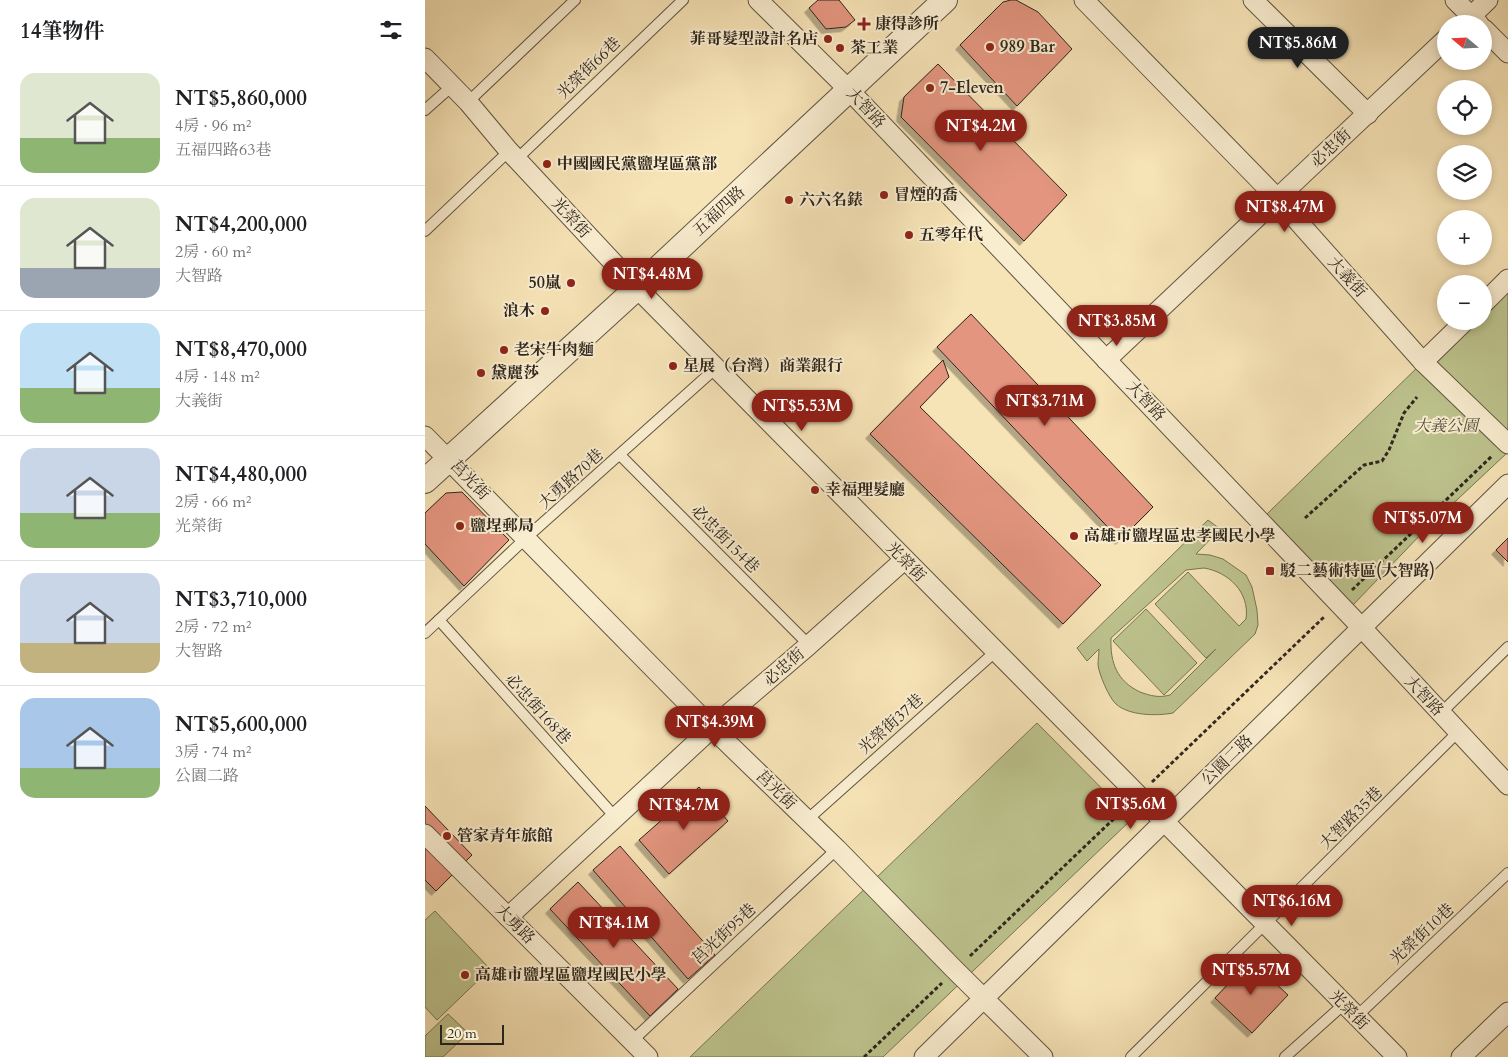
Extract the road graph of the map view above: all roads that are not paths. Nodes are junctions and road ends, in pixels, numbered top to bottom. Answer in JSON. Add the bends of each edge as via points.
{"nodes":[{"id":1,"x":575,"y":0,"type":"edge"},
{"id":2,"x":683,"y":0,"type":"edge"},
{"id":3,"x":758,"y":0,"type":"edge"},
{"id":4,"x":945,"y":0,"type":"edge"},
{"id":5,"x":1084,"y":0,"type":"edge"},
{"id":6,"x":1253,"y":0,"type":"edge"},
{"id":7,"x":1455,"y":0,"type":"edge"},
{"id":8,"x":1488,"y":0,"type":"edge"},
{"id":9,"x":1467,"y":15,"type":"edge"},
{"id":10,"x":1479,"y":15,"type":"edge"},
{"id":11,"x":1493,"y":40,"type":"edge"},
{"id":12,"x":1437,"y":48,"type":"edge"},
{"id":13,"x":1508,"y":53,"type":"edge"},
{"id":14,"x":425,"y":58,"type":"edge"},
{"id":15,"x":452,"y":86,"type":"junction"},
{"id":16,"x":849,"y":89,"type":"junction"},
{"id":17,"x":468,"y":102,"type":"junction"},
{"id":18,"x":425,"y":110,"type":"edge"},
{"id":19,"x":1367,"y":114,"type":"junction"},
{"id":20,"x":513,"y":155,"type":"junction"},
{"id":21,"x":1278,"y":198,"type":"junction"},
{"id":22,"x":425,"y":231,"type":"edge"},
{"id":23,"x":1508,"y":279,"type":"edge"},
{"id":24,"x":637,"y":288,"type":"junction"},
{"id":25,"x":1492,"y":294,"type":"edge"},
{"id":26,"x":1456,"y":330,"type":"edge"},
{"id":27,"x":1106,"y":360,"type":"junction"},
{"id":28,"x":1423,"y":362,"type":"junction"},
{"id":29,"x":716,"y":368,"type":"junction"},
{"id":30,"x":425,"y":436,"type":"edge"},
{"id":31,"x":1508,"y":444,"type":"edge"},
{"id":32,"x":620,"y":455,"type":"junction"},
{"id":33,"x":449,"y":459,"type":"junction"},
{"id":34,"x":425,"y":481,"type":"edge"},
{"id":35,"x":1508,"y":484,"type":"edge"},
{"id":36,"x":526,"y":538,"type":"junction"},
{"id":37,"x":904,"y":560,"type":"junction"},
{"id":38,"x":439,"y":620,"type":"junction"},
{"id":39,"x":1362,"y":628,"type":"junction"},
{"id":40,"x":425,"y":633,"type":"edge"},
{"id":41,"x":809,"y":645,"type":"junction"},
{"id":42,"x":1508,"y":647,"type":"edge"},
{"id":43,"x":995,"y":652,"type":"junction"},
{"id":44,"x":1440,"y":714,"type":"junction"},
{"id":45,"x":712,"y":728,"type":"junction"},
{"id":46,"x":1458,"y":732,"type":"junction"},
{"id":47,"x":1508,"y":785,"type":"edge"},
{"id":48,"x":615,"y":818,"type":"junction"},
{"id":49,"x":807,"y":820,"type":"junction"},
{"id":50,"x":1163,"y":822,"type":"junction"},
{"id":51,"x":425,"y":834,"type":"edge"},
{"id":52,"x":837,"y":849,"type":"junction"},
{"id":53,"x":1508,"y":873,"type":"edge"},
{"id":54,"x":508,"y":917,"type":"junction"},
{"id":55,"x":1266,"y":924,"type":"junction"},
{"id":56,"x":984,"y":998,"type":"junction"},
{"id":57,"x":1350,"y":1011,"type":"junction"},
{"id":58,"x":1508,"y":1012,"type":"edge"},
{"id":59,"x":632,"y":1041,"type":"junction"},
{"id":60,"x":648,"y":1057,"type":"edge"},
{"id":61,"x":924,"y":1057,"type":"edge"},
{"id":62,"x":1043,"y":1057,"type":"edge"},
{"id":63,"x":1131,"y":1057,"type":"edge"},
{"id":64,"x":1285,"y":1057,"type":"edge"},
{"id":65,"x":1397,"y":1057,"type":"edge"},
{"id":66,"x":1461,"y":1057,"type":"edge"}],
"edges":[{"from":1,"to":17,"type":"lane"},
{"from":2,"to":20,"type":"lane","name":"光榮街66巷"},
{"from":3,"to":16,"type":"street","name":"大智路"},
{"from":4,"to":16,"type":"street","name":"五福四路"},
{"from":5,"to":21,"type":"street","name":"大義街"},
{"from":6,"to":19,"type":"street"},
{"from":7,"to":9,"type":"street"},
{"from":8,"to":10,"type":"street"},
{"from":11,"to":13,"type":"street"},
{"from":12,"to":19,"type":"street","name":"必忠街"},
{"from":14,"to":15,"type":"street","name":"光榮街"},
{"from":15,"to":17,"type":"street","name":"光榮街"},
{"from":15,"to":18,"type":"lane"},
{"from":16,"to":24,"type":"street","name":"五福四路"},
{"from":16,"to":27,"type":"street","name":"大智路"},
{"from":17,"to":20,"type":"street","name":"光榮街"},
{"from":19,"to":21,"type":"street","name":"必忠街"},
{"from":20,"to":22,"type":"lane","name":"光榮街66巷"},
{"from":20,"to":24,"type":"street","name":"光榮街"},
{"from":21,"to":27,"type":"street","name":"必忠街"},
{"from":21,"to":28,"type":"street","name":"大義街"},
{"from":23,"to":25,"type":"street"},
{"from":24,"to":29,"type":"street","name":"光榮街"},
{"from":24,"to":33,"type":"street","name":"五福四路"},
{"from":26,"to":28,"type":"street"},
{"from":27,"to":39,"type":"street","name":"大智路"},
{"from":28,"to":31,"type":"street","name":"大義街"},
{"from":29,"to":32,"type":"lane","name":"大勇路70巷"},
{"from":29,"to":37,"type":"street","name":"光榮街"},
{"from":30,"to":33,"type":"street","name":"莒光街"},
{"from":32,"to":36,"type":"lane","name":"大勇路70巷"},
{"from":32,"to":41,"type":"lane","name":"必忠街154巷"},
{"from":33,"to":34,"type":"street","name":"五福四路"},
{"from":33,"to":36,"type":"street","name":"莒光街"},
{"from":35,"to":39,"type":"street","name":"公園二路"},
{"from":36,"to":38,"type":"lane","name":"大勇路70巷"},
{"from":36,"to":45,"type":"street","name":"莒光街"},
{"from":37,"to":41,"type":"street","name":"必忠街"},
{"from":37,"to":43,"type":"street","name":"光榮街"},
{"from":38,"to":40,"type":"lane","name":"大勇路70巷"},
{"from":38,"to":48,"type":"lane","name":"必忠街168巷"},
{"from":39,"to":44,"type":"street","name":"大智路"},
{"from":39,"to":50,"type":"street","name":"公園二路"},
{"from":41,"to":45,"type":"street","name":"必忠街"},
{"from":42,"to":44,"type":"lane"},
{"from":43,"to":49,"type":"lane","name":"光榮街37巷"},
{"from":43,"to":50,"type":"street","name":"光榮街"},
{"from":44,"to":46,"type":"street","name":"大智路"},
{"from":45,"to":48,"type":"street","name":"必忠街"},
{"from":45,"to":49,"type":"street","name":"莒光街"},
{"from":46,"to":47,"type":"street","name":"大智路"},
{"from":46,"to":55,"type":"lane","name":"大智路35巷"},
{"from":48,"to":54,"type":"street","name":"必忠街"},
{"from":49,"to":52,"type":"street","name":"莒光街"},
{"from":50,"to":55,"type":"street","name":"光榮街"},
{"from":50,"to":56,"type":"street","name":"公園二路"},
{"from":51,"to":54,"type":"street","name":"大勇路"},
{"from":52,"to":56,"type":"street","name":"莒光街"},
{"from":52,"to":59,"type":"lane","name":"莒光街95巷"},
{"from":53,"to":57,"type":"lane","name":"光榮街10巷"},
{"from":54,"to":59,"type":"street","name":"大勇路"},
{"from":55,"to":57,"type":"street","name":"光榮街"},
{"from":55,"to":63,"type":"lane","name":"大智路35巷"},
{"from":56,"to":61,"type":"street","name":"公園二路"},
{"from":56,"to":62,"type":"street","name":"莒光街"},
{"from":57,"to":64,"type":"lane","name":"光榮街10巷"},
{"from":57,"to":65,"type":"street","name":"光榮街"},
{"from":58,"to":66,"type":"street"},
{"from":59,"to":60,"type":"street","name":"大勇路"}]}
